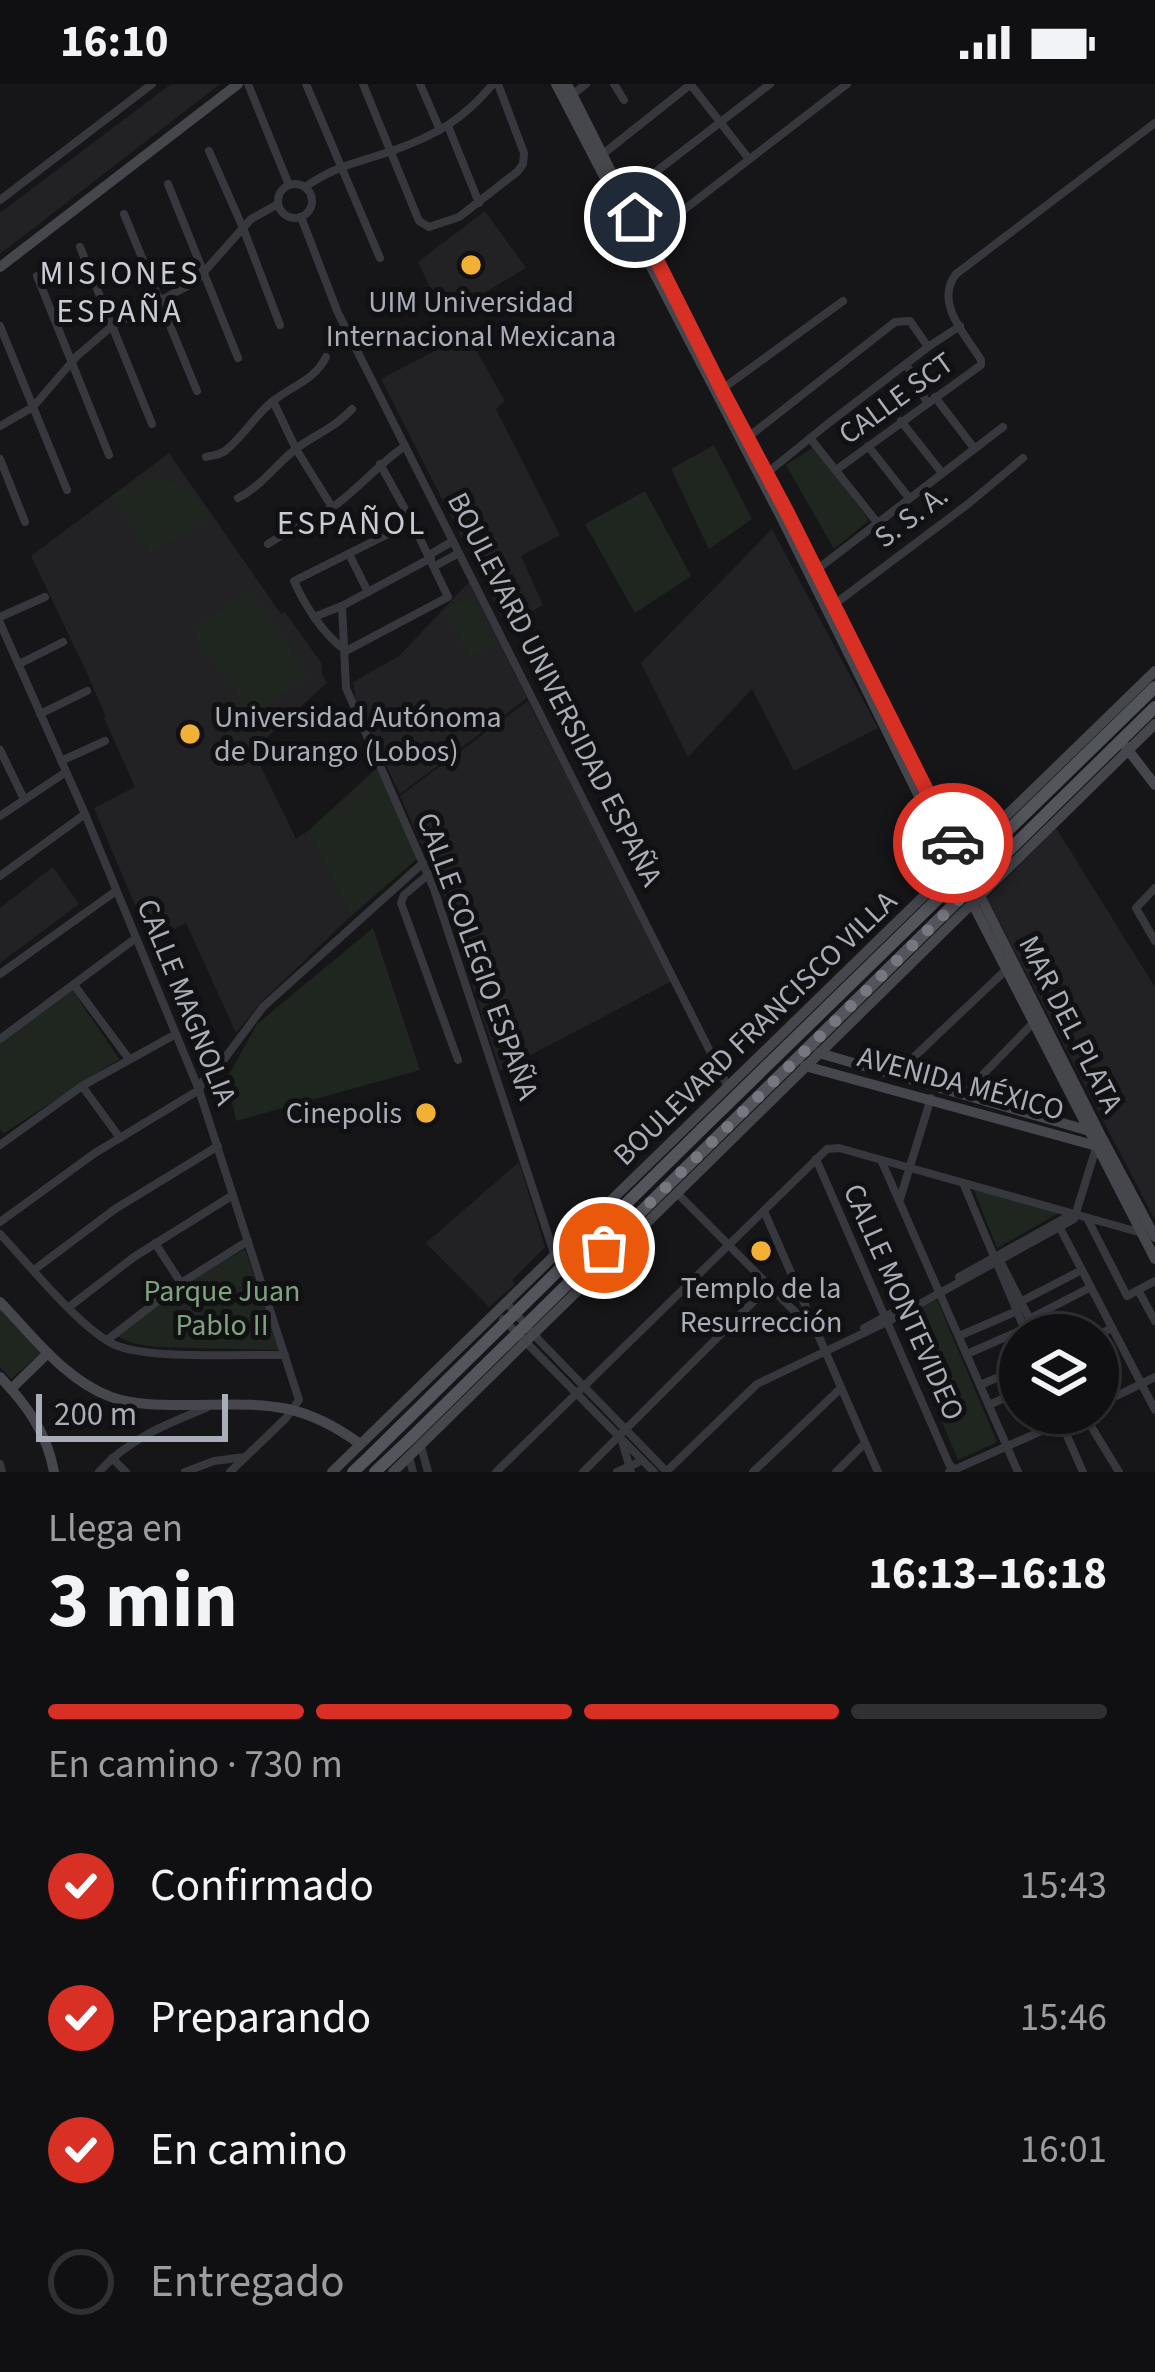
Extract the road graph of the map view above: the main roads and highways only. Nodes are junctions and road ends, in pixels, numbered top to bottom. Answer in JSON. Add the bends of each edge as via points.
{"nodes":[{"id":1,"x":238,"y":84,"type":"edge"},
{"id":2,"x":556,"y":84,"type":"edge"},
{"id":3,"x":568,"y":92,"type":"edge"},
{"id":4,"x":620,"y":199,"type":"junction"},
{"id":5,"x":0,"y":267,"type":"edge"},
{"id":6,"x":694,"y":344,"type":"junction"},
{"id":7,"x":744,"y":440,"type":"junction"},
{"id":8,"x":812,"y":573,"type":"junction"},
{"id":9,"x":1155,"y":670,"type":"edge"},
{"id":10,"x":1155,"y":686,"type":"edge"},
{"id":11,"x":1155,"y":707,"type":"edge"},
{"id":12,"x":1155,"y":724,"type":"edge"},
{"id":13,"x":1116,"y":735,"type":"junction"},
{"id":14,"x":1155,"y":785,"type":"edge"},
{"id":15,"x":1076,"y":800,"type":"junction"},
{"id":16,"x":1055,"y":805,"type":"junction"},
{"id":17,"x":1007,"y":851,"type":"junction"},
{"id":18,"x":960,"y":868,"type":"junction"},
{"id":19,"x":1006,"y":869,"type":"junction"},
{"id":20,"x":973,"y":894,"type":"junction"},
{"id":21,"x":904,"y":915,"type":"junction"},
{"id":22,"x":903,"y":932,"type":"junction"},
{"id":23,"x":1010,"y":966,"type":"junction"},
{"id":24,"x":818,"y":1053,"type":"junction"},
{"id":25,"x":805,"y":1066,"type":"junction"},
{"id":26,"x":1098,"y":1138,"type":"junction"},
{"id":27,"x":1152,"y":1247,"type":"edge"},
{"id":28,"x":0,"y":1301,"type":"edge"},
{"id":29,"x":48,"y":1353,"type":"junction"},
{"id":30,"x":0,"y":1377,"type":"edge"},
{"id":31,"x":11,"y":1389,"type":"junction"},
{"id":32,"x":360,"y":1444,"type":"junction"},
{"id":33,"x":331,"y":1471,"type":"edge"},
{"id":34,"x":54,"y":1472,"type":"edge"},
{"id":35,"x":353,"y":1472,"type":"edge"},
{"id":36,"x":375,"y":1472,"type":"edge"},
{"id":37,"x":393,"y":1472,"type":"edge"}],
"edges":[{"from":1,"to":5,"type":"main road"},
{"from":2,"to":3,"type":"main road"},
{"from":3,"to":4,"type":"main road"},
{"from":3,"to":4,"type":"main road"},
{"from":4,"to":6,"type":"main road"},
{"from":4,"to":6,"type":"main road"},
{"from":6,"to":7,"type":"main road"},
{"from":7,"to":8,"type":"main road"},
{"from":7,"to":8,"type":"main road"},
{"from":8,"to":18,"type":"main road","name":"MAR DEL PLATA"},
{"from":9,"to":13,"type":"main road","name":"BOULEVARD FRANCISCO VILLA"},
{"from":10,"to":13,"type":"main road","name":"BOULEVARD FRANCISCO VILLA"},
{"from":11,"to":13,"type":"main road","name":"BOULEVARD FRANCISCO VILLA"},
{"from":12,"to":13,"type":"main road","name":"BOULEVARD FRANCISCO VILLA"},
{"from":13,"to":14,"type":"main road"},
{"from":13,"to":15,"type":"main road","name":"BOULEVARD FRANCISCO VILLA"},
{"from":13,"to":16,"type":"main road","name":"BOULEVARD FRANCISCO VILLA"},
{"from":13,"to":18,"type":"main road","name":"BOULEVARD FRANCISCO VILLA"},
{"from":15,"to":16,"type":"main road"},
{"from":15,"to":19,"type":"main road","name":"BOULEVARD FRANCISCO VILLA"},
{"from":16,"to":17,"type":"main road","name":"BOULEVARD FRANCISCO VILLA"},
{"from":17,"to":19,"type":"main road"},
{"from":17,"to":20,"type":"main road","name":"BOULEVARD FRANCISCO VILLA"},
{"from":18,"to":20,"type":"main road","name":"MAR DEL PLATA"},
{"from":18,"to":21,"type":"main road","name":"BOULEVARD FRANCISCO VILLA"},
{"from":18,"to":22,"type":"main road","name":"BOULEVARD FRANCISCO VILLA"},
{"from":19,"to":20,"type":"main road","name":"BOULEVARD FRANCISCO VILLA"},
{"from":20,"to":23,"type":"main road","name":"MAR DEL PLATA"},
{"from":20,"to":24,"type":"main road","name":"BOULEVARD FRANCISCO VILLA"},
{"from":20,"to":36,"type":"main road","name":"BOULEVARD FRANCISCO VILLA","bridge":true},
{"from":21,"to":22,"type":"main road"},
{"from":21,"to":32,"type":"main road","name":"BOULEVARD FRANCISCO VILLA"},
{"from":22,"to":35,"type":"main road","name":"BOULEVARD FRANCISCO VILLA","bridge":true},
{"from":23,"to":26,"type":"main road","name":"MAR DEL PLATA"},
{"from":23,"to":26,"type":"main road"},
{"from":24,"to":25,"type":"main road","name":"BOULEVARD FRANCISCO VILLA"},
{"from":24,"to":26,"type":"main road","name":"AVENIDA MÉXICO"},
{"from":25,"to":26,"type":"main road","name":"AVENIDA MÉXICO"},
{"from":25,"to":37,"type":"main road","name":"BOULEVARD FRANCISCO VILLA"},
{"from":26,"to":27,"type":"main road","name":"MAR DEL PLATA"},
{"from":28,"to":29,"type":"main road"},
{"from":29,"to":31,"type":"main road"},
{"from":29,"to":32,"type":"main road","via":[[107,1396],[293,1409]]},
{"from":30,"to":31,"type":"main road"},
{"from":31,"to":34,"type":"main road","via":[[36,1421]]},
{"from":32,"to":33,"type":"main road","name":"BOULEVARD FRANCISCO VILLA"}]}
